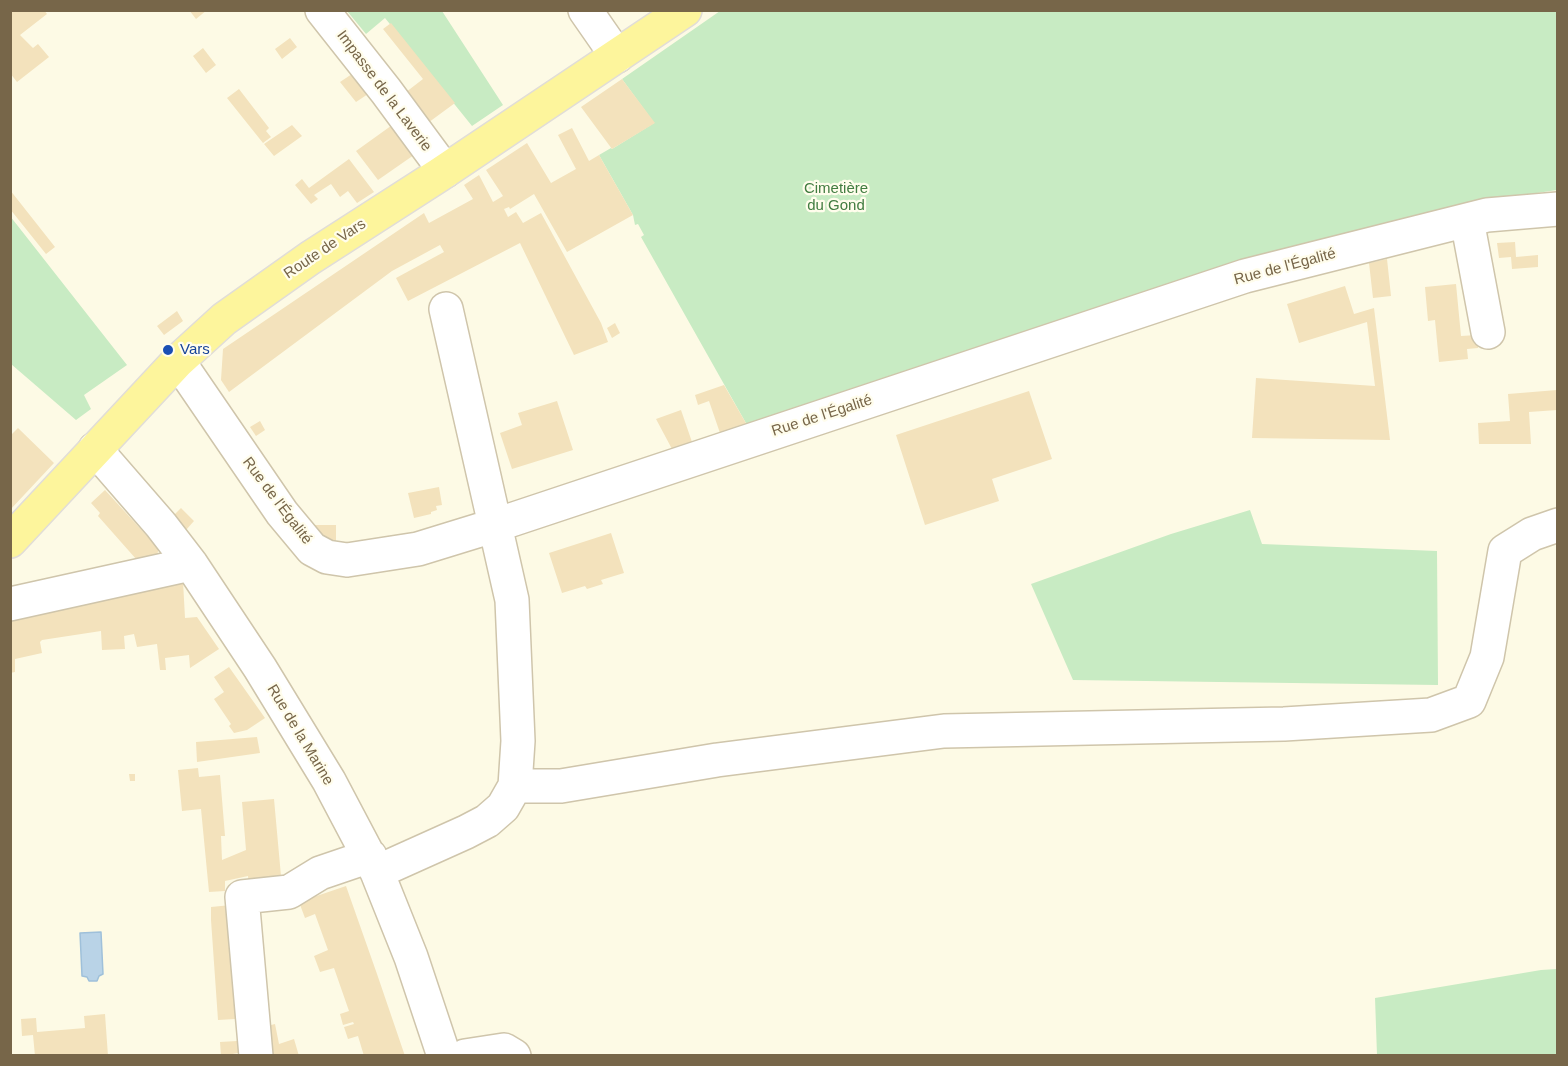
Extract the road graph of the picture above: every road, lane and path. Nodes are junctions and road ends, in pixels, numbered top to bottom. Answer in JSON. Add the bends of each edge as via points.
{"nodes":[{"id":1,"x":322,"y":10,"type":"edge"},
{"id":2,"x":585,"y":10,"type":"edge"},
{"id":3,"x":685,"y":10,"type":"edge"},
{"id":4,"x":617,"y":56,"type":"junction"},
{"id":5,"x":445,"y":171,"type":"junction"},
{"id":6,"x":1557,"y":209,"type":"edge"},
{"id":7,"x":1467,"y":220,"type":"junction"},
{"id":8,"x":446,"y":309,"type":"dead end"},
{"id":9,"x":1488,"y":332,"type":"dead end"},
{"id":10,"x":178,"y":361,"type":"junction"},
{"id":11,"x":94,"y":449,"type":"junction"},
{"id":12,"x":496,"y":525,"type":"junction"},
{"id":13,"x":1557,"y":525,"type":"edge"},
{"id":14,"x":10,"y":541,"type":"edge"},
{"id":15,"x":191,"y":564,"type":"junction"},
{"id":16,"x":10,"y":604,"type":"edge"},
{"id":17,"x":515,"y":786,"type":"junction"},
{"id":18,"x":374,"y":864,"type":"junction"},
{"id":19,"x":256,"y":1056,"type":"edge"},
{"id":20,"x":444,"y":1056,"type":"edge"},
{"id":21,"x":465,"y":1056,"type":"edge"},
{"id":22,"x":514,"y":1056,"type":"edge"}],
"edges":[{"from":1,"to":5,"type":"street","name":"Impasse de la Laverie"},
{"from":2,"to":4,"type":"street"},
{"from":3,"to":4,"type":"main road","name":"Route de Vars"},
{"from":4,"to":5,"type":"main road","name":"Route de Vars"},
{"from":5,"to":10,"type":"main road","name":"Route de Vars","via":[[262,291]]},
{"from":6,"to":7,"type":"street","name":"Rue de l'Égalité"},
{"from":7,"to":9,"type":"street"},
{"from":7,"to":12,"type":"street","name":"Rue de l'Égalité","via":[[1245,276]]},
{"from":8,"to":12,"type":"street"},
{"from":10,"to":11,"type":"main road","name":"Route de Vars"},
{"from":10,"to":12,"type":"street","name":"Rue de l'Égalité","via":[[282,513],[312,549],[327,557],[347,560],[418,549]]},
{"from":11,"to":14,"type":"main road","name":"Route de Vars"},
{"from":11,"to":15,"type":"street","name":"Rue de la Marine"},
{"from":12,"to":17,"type":"street","via":[[512,600],[518,741]]},
{"from":13,"to":17,"type":"street","via":[[1532,534],[1505,551],[1487,657],[1469,701],[1431,715],[1284,724],[944,731],[717,760],[561,786]]},
{"from":15,"to":16,"type":"street"},
{"from":15,"to":18,"type":"street","name":"Rue de la Marine","via":[[329,781]]},
{"from":17,"to":18,"type":"street","via":[[503,807],[488,820],[466,832]]},
{"from":18,"to":19,"type":"street","via":[[320,873],[289,892],[242,897]]},
{"from":18,"to":20,"type":"street","name":"Rue de la Marine"},
{"from":21,"to":22,"type":"street","via":[[504,1050]]}]}
